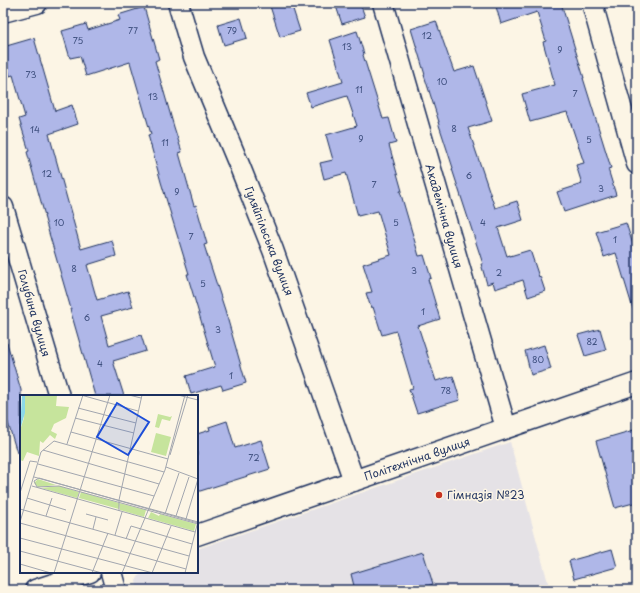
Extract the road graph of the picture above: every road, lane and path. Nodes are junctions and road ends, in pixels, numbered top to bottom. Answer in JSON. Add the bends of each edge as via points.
{"nodes":[{"id":1,"x":37,"y":3,"type":"edge"},
{"id":2,"x":178,"y":3,"type":"edge"},
{"id":3,"x":383,"y":3,"type":"edge"},
{"id":4,"x":592,"y":3,"type":"edge"},
{"id":5,"x":3,"y":12,"type":"edge"},
{"id":6,"x":637,"y":164,"type":"edge"},
{"id":7,"x":3,"y":207,"type":"edge"},
{"id":8,"x":637,"y":383,"type":"edge"},
{"id":9,"x":59,"y":395,"type":"edge"},
{"id":10,"x":506,"y":428,"type":"junction"},
{"id":11,"x":354,"y":481,"type":"junction"},
{"id":12,"x":198,"y":535,"type":"edge"},
{"id":13,"x":87,"y":573,"type":"edge"},
{"id":14,"x":111,"y":573,"type":"edge"},
{"id":15,"x":35,"y":590,"type":"edge"},
{"id":16,"x":116,"y":590,"type":"edge"}],
"edges":[{"from":1,"to":5,"type":"street"},
{"from":2,"to":11,"type":"street","name":"Гуляйпільська вулиця","via":[[194,57],[274,250]]},
{"from":3,"to":10,"type":"street","name":"Академічна вулиця"},
{"from":4,"to":6,"type":"street"},
{"from":7,"to":9,"type":"street","name":"Голубина вулиця"},
{"from":8,"to":10,"type":"street","name":"Політехнічна вулиця"},
{"from":10,"to":11,"type":"street","name":"Політехнічна вулиця"},
{"from":11,"to":12,"type":"street","name":"Політехнічна вулиця"},
{"from":13,"to":15,"type":"street"},
{"from":14,"to":16,"type":"street"}]}
